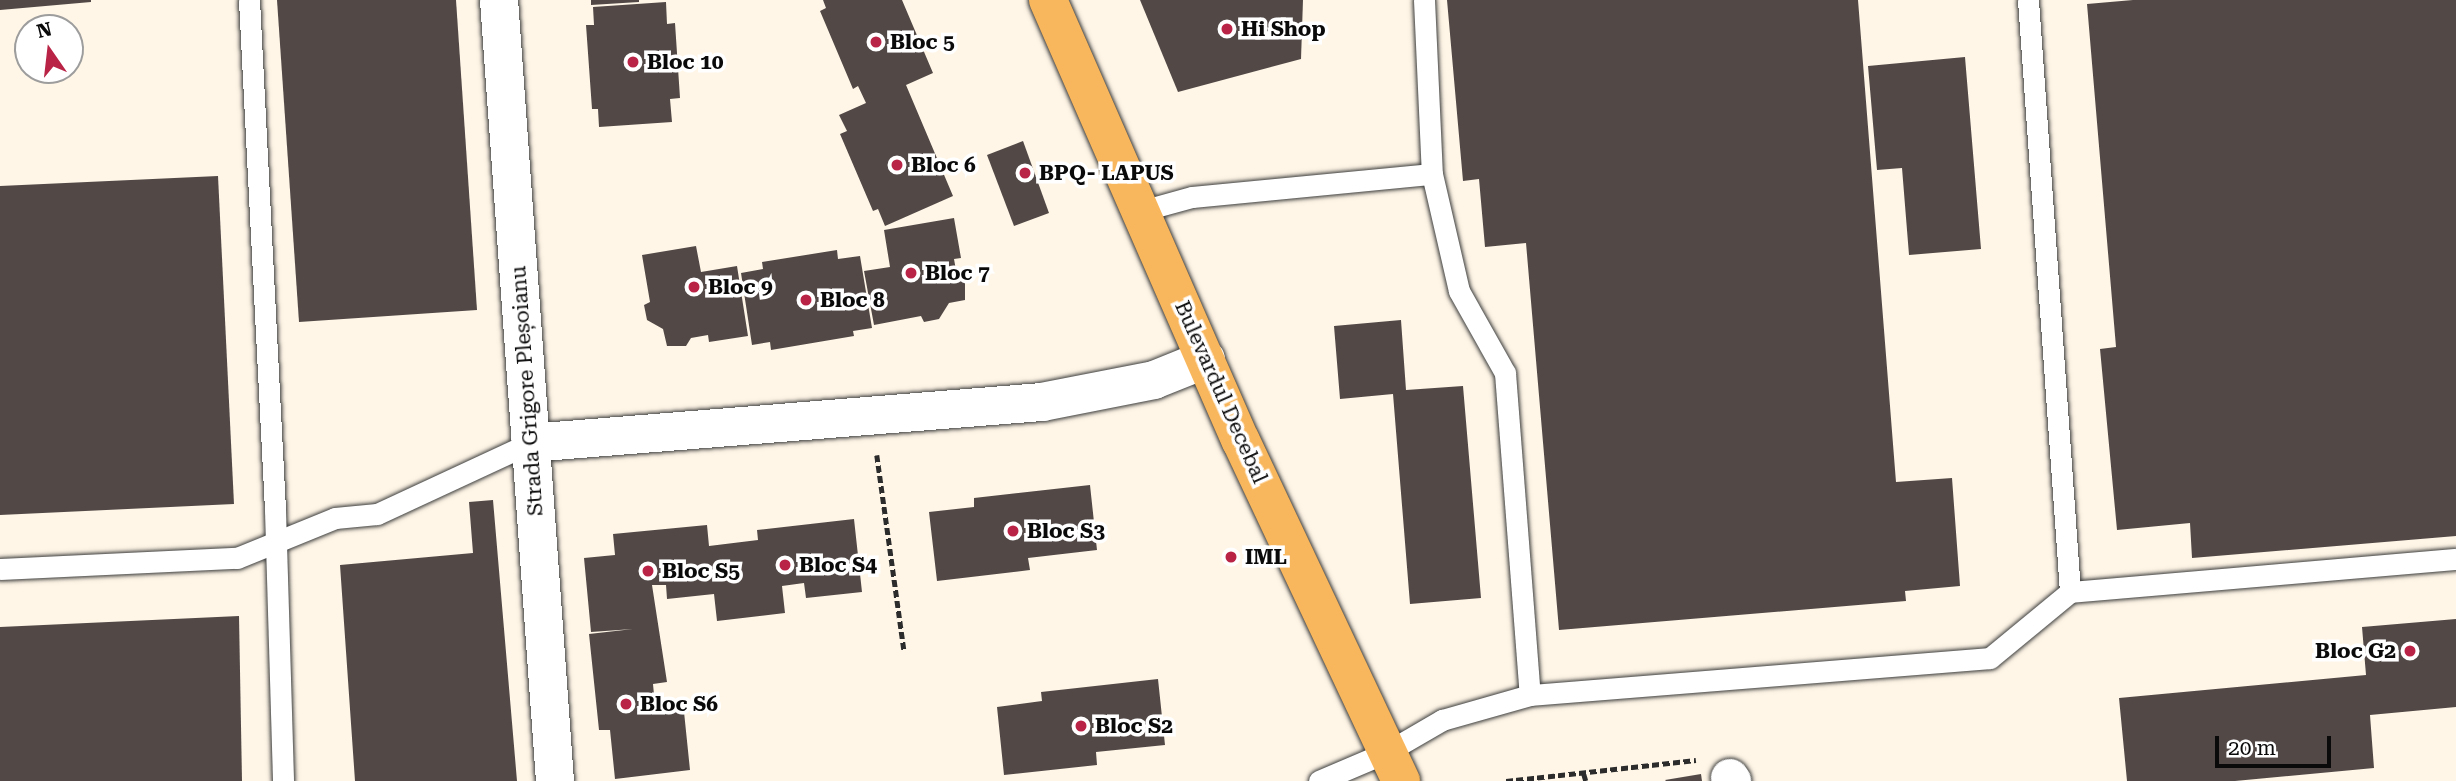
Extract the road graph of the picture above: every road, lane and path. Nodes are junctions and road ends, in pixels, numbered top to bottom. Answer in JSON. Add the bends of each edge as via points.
{"nodes":[{"id":1,"x":249,"y":0,"type":"edge"},
{"id":2,"x":499,"y":0,"type":"edge"},
{"id":3,"x":1048,"y":0,"type":"edge"},
{"id":4,"x":1424,"y":0,"type":"edge"},
{"id":5,"x":2028,"y":0,"type":"edge"},
{"id":6,"x":1432,"y":174,"type":"junction"},
{"id":7,"x":1141,"y":211,"type":"junction"},
{"id":8,"x":1206,"y":359,"type":"junction"},
{"id":9,"x":872,"y":416,"type":"junction"},
{"id":10,"x":530,"y":443,"type":"junction"},
{"id":11,"x":276,"y":542,"type":"junction"},
{"id":12,"x":2456,"y":559,"type":"edge"},
{"id":13,"x":0,"y":569,"type":"edge"},
{"id":14,"x":2070,"y":592,"type":"junction"},
{"id":15,"x":904,"y":650,"type":"dead end"},
{"id":16,"x":1530,"y":695,"type":"junction"},
{"id":17,"x":1394,"y":766,"type":"edge"},
{"id":18,"x":1584,"y":774,"type":"junction"},
{"id":19,"x":1731,"y":779,"type":"edge"},
{"id":20,"x":283,"y":781,"type":"edge"},
{"id":21,"x":555,"y":781,"type":"edge"},
{"id":22,"x":1320,"y":781,"type":"edge"},
{"id":23,"x":1506,"y":781,"type":"edge"},
{"id":24,"x":1586,"y":781,"type":"edge"}],
"edges":[{"from":1,"to":11,"type":"lane"},
{"from":2,"to":10,"type":"street","name":"Strada Grigore Pleșoianu"},
{"from":3,"to":7,"type":"main road","name":"Bulevardul Decebal"},
{"from":4,"to":6,"type":"lane"},
{"from":5,"to":14,"type":"lane"},
{"from":6,"to":7,"type":"lane","via":[[1192,197]]},
{"from":6,"to":16,"type":"lane","via":[[1459,291],[1505,373]]},
{"from":7,"to":8,"type":"main road","name":"Bulevardul Decebal"},
{"from":8,"to":9,"type":"street","via":[[1154,380],[1042,402]]},
{"from":8,"to":17,"type":"main road","name":"Bulevardul Decebal"},
{"from":9,"to":10,"type":"street"},
{"from":9,"to":15,"type":"path"},
{"from":10,"to":11,"type":"lane","via":[[377,514],[335,518]]},
{"from":10,"to":21,"type":"street","name":"Strada Grigore Pleșoianu"},
{"from":11,"to":13,"type":"lane","via":[[237,558]]},
{"from":11,"to":20,"type":"lane"},
{"from":12,"to":14,"type":"lane"},
{"from":14,"to":16,"type":"lane","via":[[1990,657]]},
{"from":16,"to":17,"type":"lane","via":[[1442,720]]},
{"from":17,"to":22,"type":"lane"},
{"from":18,"to":19,"type":"path","via":[[1715,758]]},
{"from":18,"to":23,"type":"path"},
{"from":18,"to":24,"type":"path"}]}
